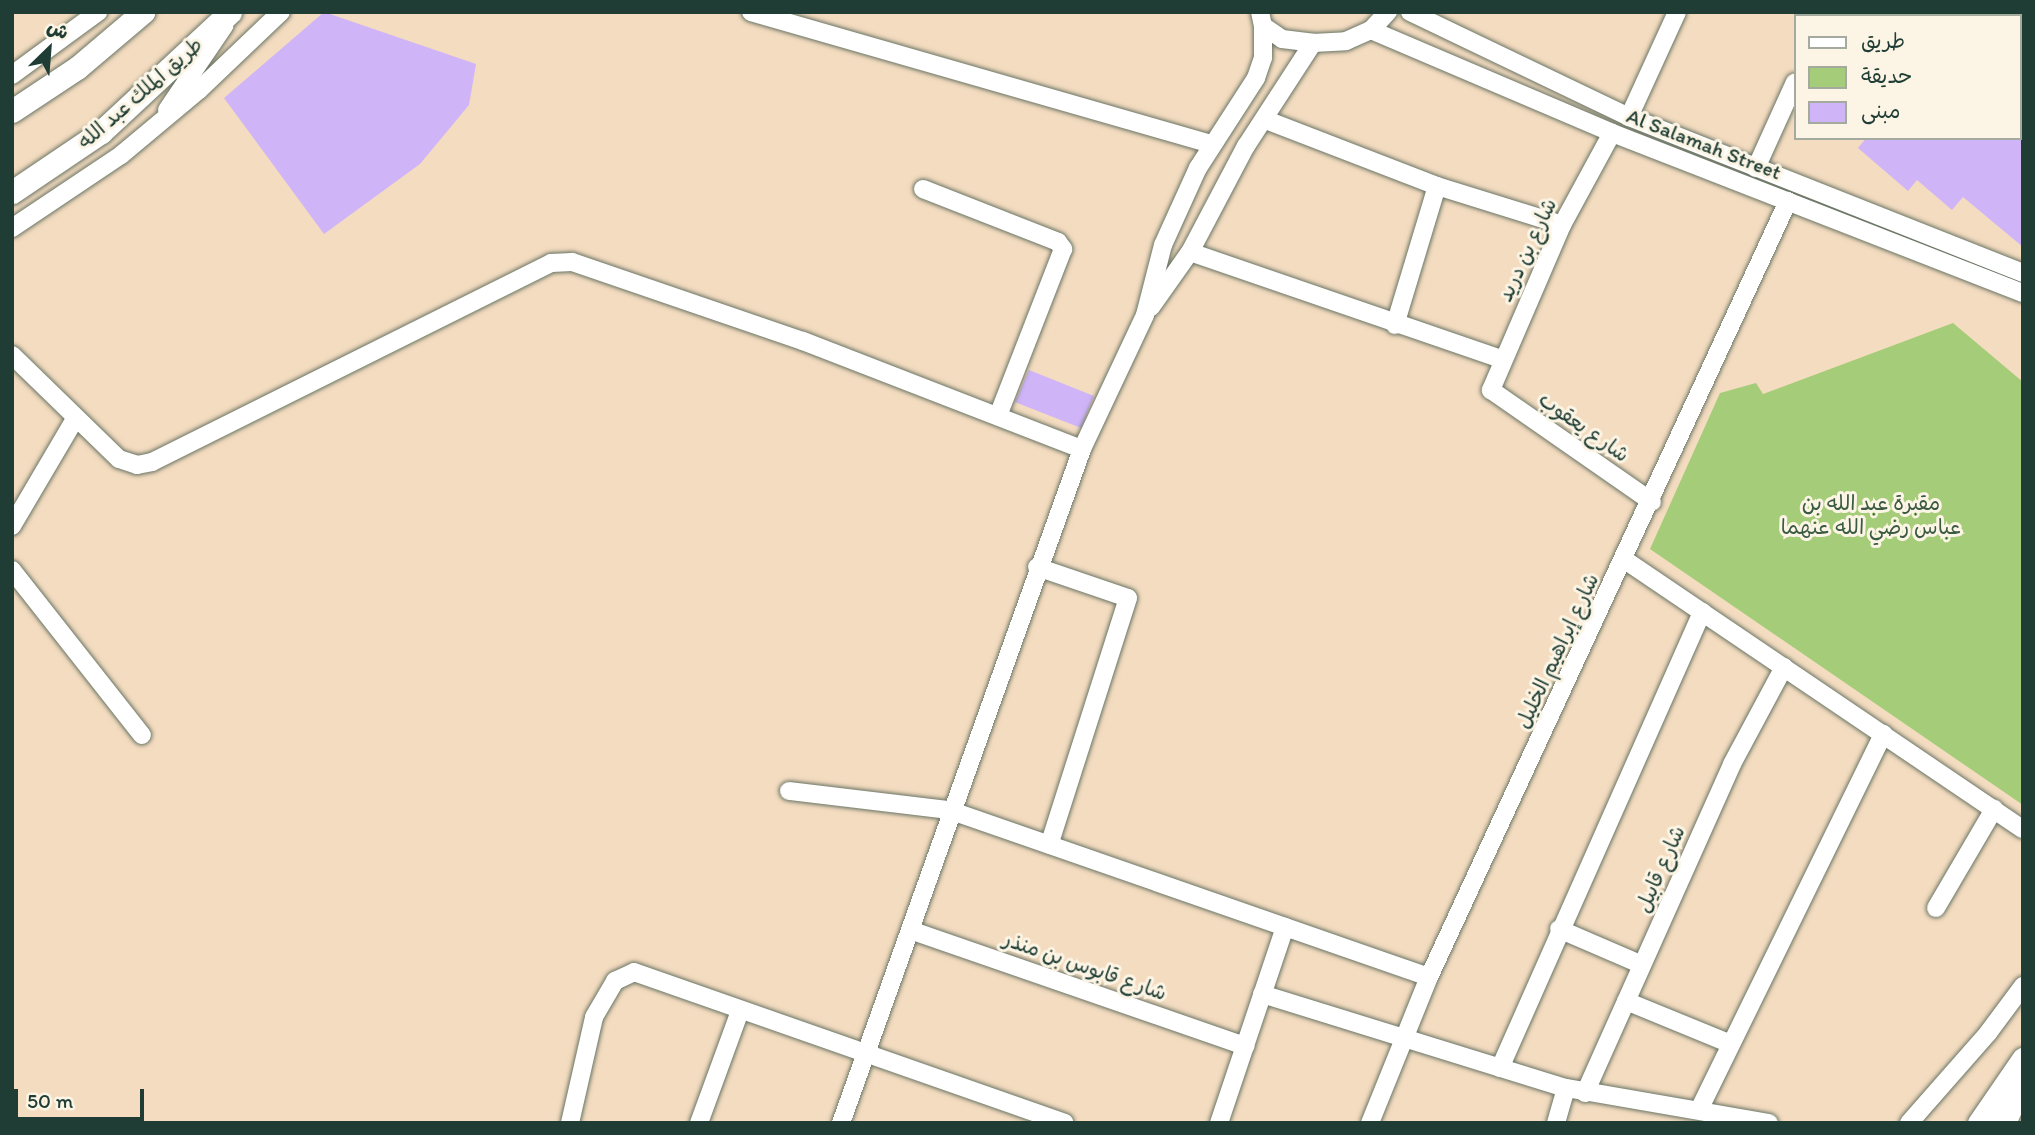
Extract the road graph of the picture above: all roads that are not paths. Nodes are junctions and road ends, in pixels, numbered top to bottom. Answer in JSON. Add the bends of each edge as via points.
{"nodes":[{"id":1,"x":108,"y":12,"type":"edge"},
{"id":2,"x":143,"y":12,"type":"edge"},
{"id":3,"x":231,"y":12,"type":"edge"},
{"id":4,"x":281,"y":12,"type":"edge"},
{"id":5,"x":751,"y":12,"type":"edge"},
{"id":6,"x":1388,"y":12,"type":"edge"},
{"id":7,"x":1410,"y":12,"type":"edge"},
{"id":8,"x":1677,"y":12,"type":"edge"},
{"id":9,"x":94,"y":16,"type":"edge"},
{"id":10,"x":1262,"y":19,"type":"edge"},
{"id":11,"x":1371,"y":30,"type":"junction"},
{"id":12,"x":1313,"y":43,"type":"junction"},
{"id":13,"x":12,"y":75,"type":"edge"},
{"id":14,"x":1794,"y":84,"type":"edge"},
{"id":15,"x":12,"y":111,"type":"edge"},
{"id":16,"x":1629,"y":117,"type":"junction"},
{"id":17,"x":1266,"y":120,"type":"junction"},
{"id":18,"x":157,"y":125,"type":"junction"},
{"id":19,"x":1612,"y":133,"type":"junction"},
{"id":20,"x":1211,"y":144,"type":"junction"},
{"id":21,"x":1756,"y":168,"type":"junction"},
{"id":22,"x":1437,"y":186,"type":"junction"},
{"id":23,"x":923,"y":189,"type":"dead end"},
{"id":24,"x":12,"y":192,"type":"edge"},
{"id":25,"x":1788,"y":201,"type":"junction"},
{"id":26,"x":1562,"y":225,"type":"junction"},
{"id":27,"x":12,"y":228,"type":"edge"},
{"id":28,"x":1190,"y":252,"type":"junction"},
{"id":29,"x":2023,"y":273,"type":"edge"},
{"id":30,"x":2023,"y":293,"type":"edge"},
{"id":31,"x":1145,"y":315,"type":"junction"},
{"id":32,"x":1395,"y":325,"type":"junction"},
{"id":33,"x":12,"y":355,"type":"edge"},
{"id":34,"x":1501,"y":359,"type":"junction"},
{"id":35,"x":1491,"y":390,"type":"joint"},
{"id":36,"x":998,"y":416,"type":"junction"},
{"id":37,"x":75,"y":419,"type":"junction"},
{"id":38,"x":1082,"y":449,"type":"junction"},
{"id":39,"x":1652,"y":502,"type":"junction"},
{"id":40,"x":12,"y":526,"type":"edge"},
{"id":41,"x":1625,"y":559,"type":"junction"},
{"id":42,"x":1037,"y":567,"type":"junction"},
{"id":43,"x":12,"y":570,"type":"edge"},
{"id":44,"x":1702,"y":612,"type":"junction"},
{"id":45,"x":1784,"y":667,"type":"junction"},
{"id":46,"x":1883,"y":734,"type":"junction"},
{"id":47,"x":142,"y":735,"type":"dead end"},
{"id":48,"x":789,"y":791,"type":"dead end"},
{"id":49,"x":1994,"y":809,"type":"junction"},
{"id":50,"x":949,"y":810,"type":"junction"},
{"id":51,"x":2023,"y":829,"type":"edge"},
{"id":52,"x":1049,"y":845,"type":"junction"},
{"id":53,"x":1937,"y":908,"type":"dead end"},
{"id":54,"x":1285,"y":927,"type":"junction"},
{"id":55,"x":1559,"y":929,"type":"junction"},
{"id":56,"x":910,"y":930,"type":"junction"},
{"id":57,"x":1642,"y":965,"type":"junction"},
{"id":58,"x":1429,"y":977,"type":"junction"},
{"id":59,"x":2023,"y":986,"type":"edge"},
{"id":60,"x":1262,"y":994,"type":"junction"},
{"id":61,"x":1626,"y":1001,"type":"junction"},
{"id":62,"x":740,"y":1011,"type":"junction"},
{"id":63,"x":1404,"y":1038,"type":"junction"},
{"id":64,"x":1731,"y":1044,"type":"junction"},
{"id":65,"x":1245,"y":1046,"type":"junction"},
{"id":66,"x":862,"y":1052,"type":"junction"},
{"id":67,"x":2023,"y":1059,"type":"edge"},
{"id":68,"x":1500,"y":1068,"type":"junction"},
{"id":69,"x":2023,"y":1079,"type":"edge"},
{"id":70,"x":1566,"y":1088,"type":"junction"},
{"id":71,"x":1585,"y":1093,"type":"junction"},
{"id":72,"x":1699,"y":1110,"type":"junction"},
{"id":73,"x":570,"y":1123,"type":"edge"},
{"id":74,"x":699,"y":1123,"type":"edge"},
{"id":75,"x":841,"y":1123,"type":"edge"},
{"id":76,"x":1064,"y":1123,"type":"edge"},
{"id":77,"x":1219,"y":1123,"type":"edge"},
{"id":78,"x":1370,"y":1123,"type":"edge"},
{"id":79,"x":1556,"y":1123,"type":"edge"},
{"id":80,"x":1769,"y":1123,"type":"edge"},
{"id":81,"x":1909,"y":1123,"type":"edge"},
{"id":82,"x":1979,"y":1123,"type":"edge"},
{"id":83,"x":2003,"y":1123,"type":"edge"}],
"edges":[{"from":1,"to":9,"type":"street"},
{"from":2,"to":15,"type":"main road","via":[[77,68]]},
{"from":3,"to":18,"type":"street"},
{"from":3,"to":24,"type":"main road","name":"طريق الملك عبد الله","via":[[101,132]]},
{"from":4,"to":18,"type":"street"},
{"from":5,"to":20,"type":"street"},
{"from":6,"to":11,"type":"street"},
{"from":7,"to":16,"type":"street","name":"Al Salamah Street"},
{"from":8,"to":16,"type":"street"},
{"from":9,"to":13,"type":"street"},
{"from":10,"to":12,"type":"street","via":[[1282,39]]},
{"from":10,"to":20,"type":"street","via":[[1263,58],[1256,78]]},
{"from":11,"to":12,"type":"street","via":[[1346,41]]},
{"from":11,"to":19,"type":"street","name":"Al Salamah Street"},
{"from":12,"to":17,"type":"street"},
{"from":14,"to":21,"type":"street"},
{"from":16,"to":21,"type":"street","name":"Al Salamah Street"},
{"from":17,"to":22,"type":"street"},
{"from":17,"to":28,"type":"street","via":[[1246,146]]},
{"from":18,"to":27,"type":"street","via":[[121,155]]},
{"from":19,"to":25,"type":"street","name":"Al Salamah Street"},
{"from":19,"to":26,"type":"street","name":"شارع بن دريد"},
{"from":20,"to":31,"type":"street","via":[[1163,245]]},
{"from":21,"to":29,"type":"street","name":"Al Salamah Street"},
{"from":22,"to":26,"type":"street"},
{"from":22,"to":32,"type":"street"},
{"from":23,"to":36,"type":"street","via":[[1058,242],[1063,249]]},
{"from":25,"to":30,"type":"street","name":"Al Salamah Street"},
{"from":25,"to":39,"type":"street","name":"شارع إبراهيم الخليل"},
{"from":26,"to":34,"type":"street","name":"شارع بن دريد"},
{"from":28,"to":31,"type":"street"},
{"from":28,"to":32,"type":"street"},
{"from":31,"to":38,"type":"street"},
{"from":32,"to":34,"type":"street"},
{"from":33,"to":37,"type":"street"},
{"from":34,"to":35,"type":"street","name":"شارع بن دريد"},
{"from":35,"to":39,"type":"street","name":"شارع يعقوب"},
{"from":36,"to":37,"type":"street","via":[[803,341],[572,262],[551,263],[152,462],[137,465],[118,459]]},
{"from":36,"to":38,"type":"street"},
{"from":37,"to":40,"type":"street"},
{"from":38,"to":42,"type":"street"},
{"from":39,"to":41,"type":"street","name":"شارع إبراهيم الخليل"},
{"from":41,"to":44,"type":"street"},
{"from":41,"to":58,"type":"street","name":"شارع إبراهيم الخليل"},
{"from":42,"to":50,"type":"street"},
{"from":42,"to":52,"type":"street","via":[[1128,598]]},
{"from":43,"to":47,"type":"street"},
{"from":44,"to":45,"type":"street"},
{"from":44,"to":55,"type":"street"},
{"from":45,"to":46,"type":"street"},
{"from":45,"to":57,"type":"street","name":"شارع قابيل","via":[[1731,764]]},
{"from":46,"to":49,"type":"street"},
{"from":46,"to":64,"type":"street"},
{"from":48,"to":50,"type":"street"},
{"from":49,"to":51,"type":"street"},
{"from":49,"to":53,"type":"street"},
{"from":50,"to":52,"type":"street"},
{"from":50,"to":56,"type":"street"},
{"from":52,"to":54,"type":"street"},
{"from":54,"to":58,"type":"street"},
{"from":54,"to":60,"type":"street"},
{"from":55,"to":57,"type":"street"},
{"from":55,"to":68,"type":"street"},
{"from":56,"to":65,"type":"street","name":"شارع قابوس بن منذر"},
{"from":56,"to":66,"type":"street"},
{"from":57,"to":61,"type":"street","name":"شارع قابيل"},
{"from":58,"to":63,"type":"street","name":"شارع إبراهيم الخليل"},
{"from":59,"to":81,"type":"street"},
{"from":60,"to":63,"type":"street"},
{"from":60,"to":65,"type":"street"},
{"from":61,"to":64,"type":"street"},
{"from":61,"to":71,"type":"street","name":"شارع قابيل"},
{"from":62,"to":66,"type":"street"},
{"from":62,"to":73,"type":"street","via":[[634,972],[622,974],[594,1017]]},
{"from":62,"to":74,"type":"street"},
{"from":63,"to":68,"type":"street"},
{"from":63,"to":78,"type":"street","name":"شارع إبراهيم الخليل"},
{"from":64,"to":72,"type":"street"},
{"from":65,"to":77,"type":"street"},
{"from":66,"to":75,"type":"street"},
{"from":66,"to":76,"type":"street"},
{"from":67,"to":82,"type":"main road"},
{"from":68,"to":70,"type":"street"},
{"from":69,"to":83,"type":"highway"},
{"from":70,"to":71,"type":"street"},
{"from":70,"to":79,"type":"street"},
{"from":71,"to":72,"type":"street"},
{"from":72,"to":80,"type":"street"}]}
